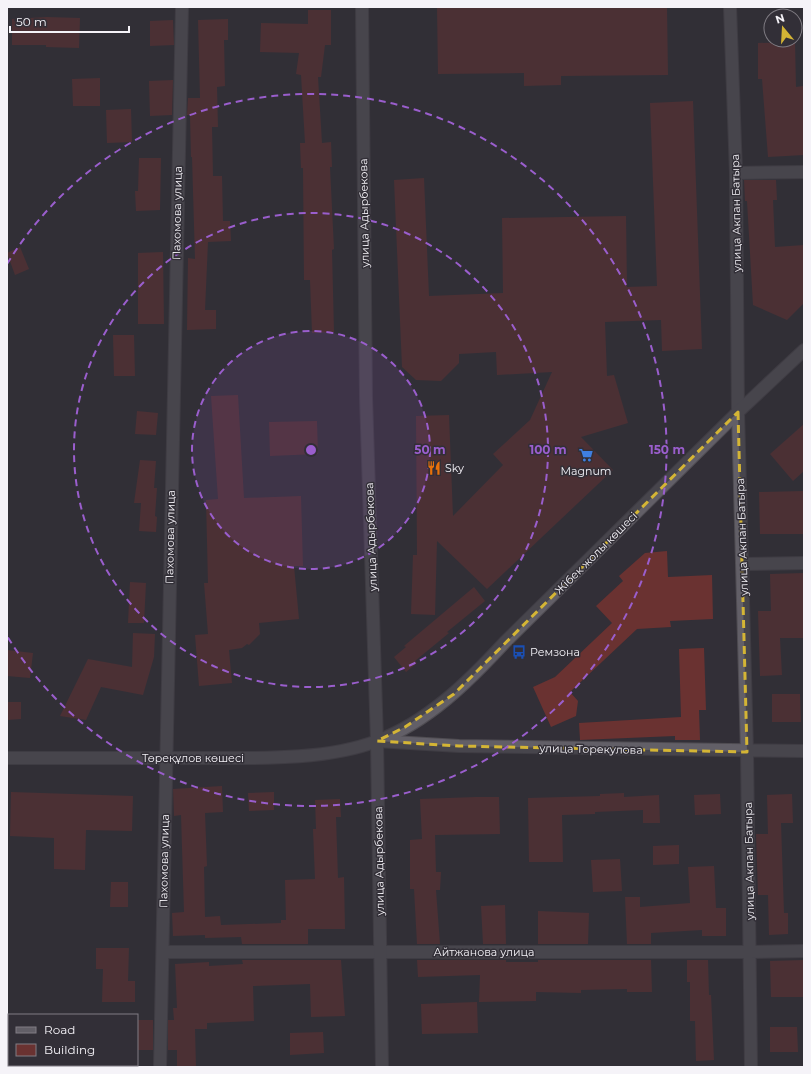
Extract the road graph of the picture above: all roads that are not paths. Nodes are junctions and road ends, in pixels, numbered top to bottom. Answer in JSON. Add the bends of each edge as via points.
{"nodes":[{"id":1,"x":182,"y":7,"type":"edge"},
{"id":2,"x":362,"y":7,"type":"edge"},
{"id":3,"x":730,"y":7,"type":"edge"},
{"id":4,"x":804,"y":172,"type":"edge"},
{"id":5,"x":736,"y":173,"type":"junction"},
{"id":6,"x":802,"y":354,"type":"edge"},
{"id":7,"x":738,"y":412,"type":"junction"},
{"id":8,"x":804,"y":563,"type":"edge"},
{"id":9,"x":743,"y":564,"type":"junction"},
{"id":10,"x":377,"y":741,"type":"junction"},
{"id":11,"x":804,"y":751,"type":"edge"},
{"id":12,"x":748,"y":752,"type":"junction"},
{"id":13,"x":7,"y":758,"type":"edge"},
{"id":14,"x":165,"y":758,"type":"junction"},
{"id":15,"x":804,"y":951,"type":"edge"},
{"id":16,"x":163,"y":952,"type":"junction"},
{"id":17,"x":380,"y":952,"type":"junction"},
{"id":18,"x":750,"y":952,"type":"junction"},
{"id":19,"x":160,"y":1067,"type":"edge"},
{"id":20,"x":382,"y":1067,"type":"edge"},
{"id":21,"x":751,"y":1067,"type":"edge"}],
"edges":[{"from":1,"to":14,"type":"street","name":"Пахомова улица"},
{"from":2,"to":10,"type":"street","name":"улица Адырбекова","via":[[366,398]]},
{"from":3,"to":5,"type":"street","name":"улица Акпан Батыра"},
{"from":4,"to":5,"type":"street"},
{"from":5,"to":7,"type":"street","name":"улица Акпан Батыра"},
{"from":6,"to":7,"type":"street","name":"Жібек жолы көшесі"},
{"from":7,"to":9,"type":"street","name":"улица Акпан Батыра"},
{"from":7,"to":10,"type":"street","name":"Жібек жолы көшесі","via":[[454,694],[405,727]]},
{"from":8,"to":9,"type":"street"},
{"from":9,"to":12,"type":"street","name":"улица Акпан Батыра"},
{"from":10,"to":12,"type":"street","name":"улица Торекулова","via":[[460,746]]},
{"from":10,"to":14,"type":"street","name":"Төреқұлов көшесі","via":[[341,751],[311,755]]},
{"from":10,"to":17,"type":"street","name":"улица Адырбекова"},
{"from":11,"to":12,"type":"street","name":"улица Торекулова"},
{"from":12,"to":18,"type":"street","name":"улица Акпан Батыра"},
{"from":13,"to":14,"type":"street","name":"Төреқұлов көшесі"},
{"from":14,"to":16,"type":"street","name":"Пахомова улица"},
{"from":15,"to":18,"type":"street","name":"Айтжанова улица"},
{"from":16,"to":17,"type":"street","name":"Айтжанова улица"},
{"from":16,"to":19,"type":"street","name":"Пахомова улица"},
{"from":17,"to":18,"type":"street","name":"Айтжанова улица"},
{"from":17,"to":20,"type":"street","name":"улица Адырбекова"},
{"from":18,"to":21,"type":"street","name":"улица Акпан Батыра"}]}
